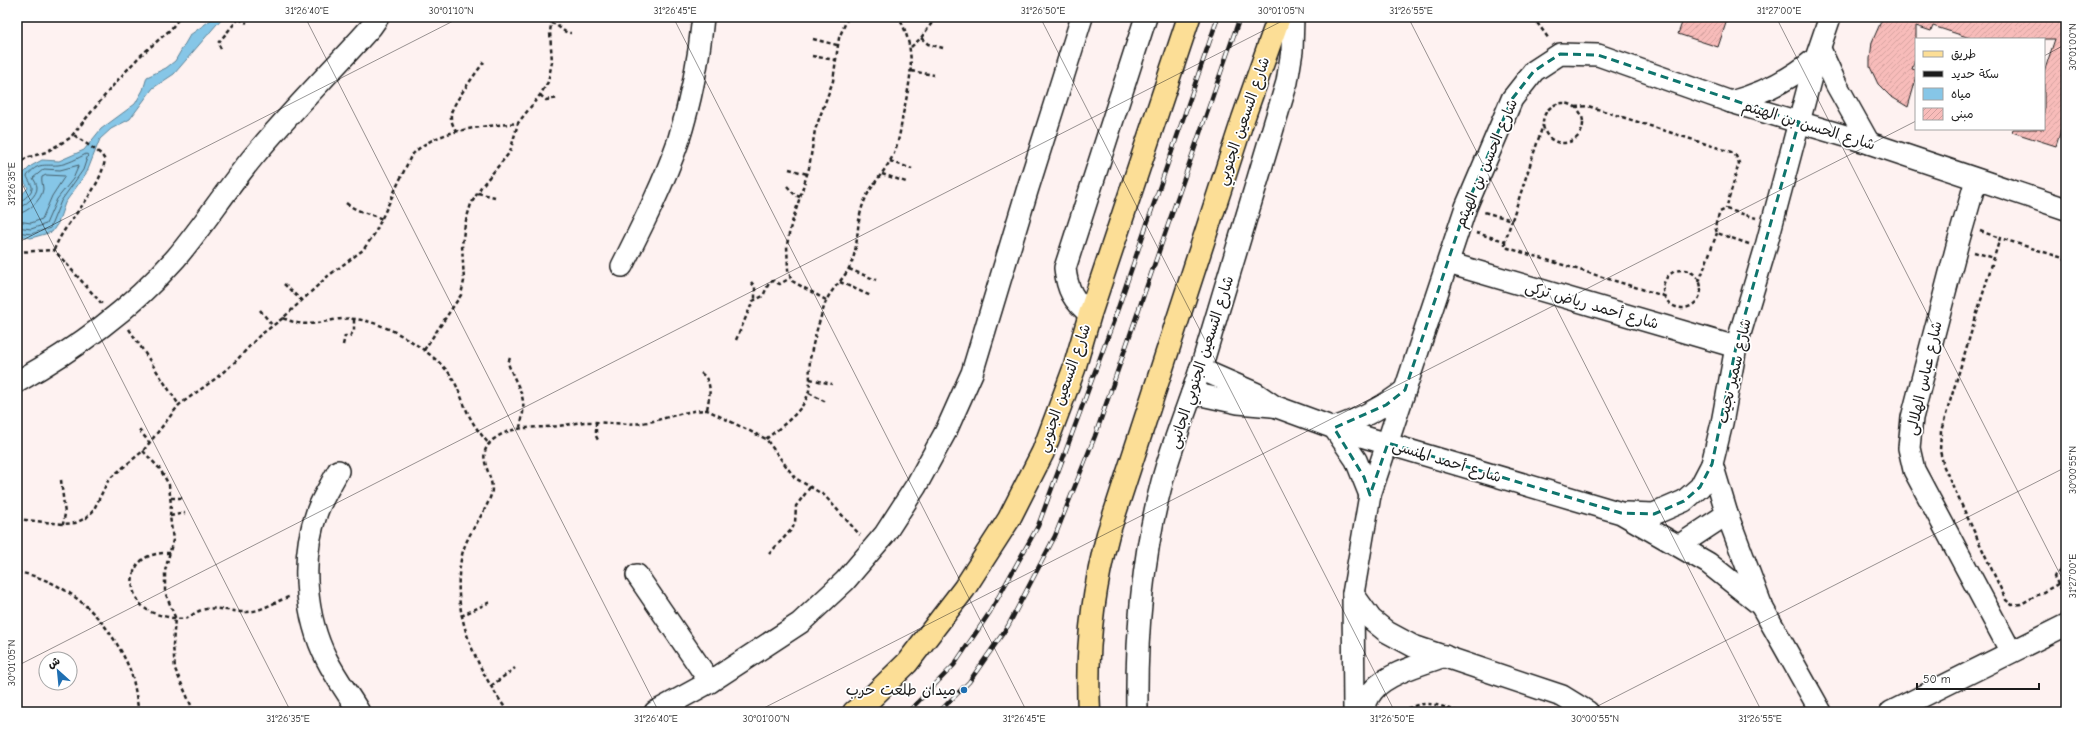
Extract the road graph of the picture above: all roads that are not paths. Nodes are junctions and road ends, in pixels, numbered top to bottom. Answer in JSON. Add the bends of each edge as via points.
{"nodes":[{"id":1,"x":378,"y":17,"type":"edge"},
{"id":2,"x":703,"y":17,"type":"edge"},
{"id":3,"x":1082,"y":17,"type":"edge"},
{"id":4,"x":1146,"y":17,"type":"edge"},
{"id":5,"x":1189,"y":17,"type":"edge"},
{"id":6,"x":1279,"y":17,"type":"edge"},
{"id":7,"x":1293,"y":17,"type":"edge"},
{"id":8,"x":1830,"y":17,"type":"edge"},
{"id":9,"x":1818,"y":53,"type":"junction"},
{"id":10,"x":1731,"y":102,"type":"junction"},
{"id":11,"x":1799,"y":122,"type":"junction"},
{"id":12,"x":1869,"y":143,"type":"junction"},
{"id":13,"x":1976,"y":180,"type":"junction"},
{"id":14,"x":2066,"y":209,"type":"edge"},
{"id":15,"x":1448,"y":263,"type":"junction"},
{"id":16,"x":622,"y":266,"type":"dead end"},
{"id":17,"x":1090,"y":314,"type":"junction"},
{"id":18,"x":1736,"y":347,"type":"junction"},
{"id":19,"x":1200,"y":369,"type":"junction"},
{"id":20,"x":17,"y":382,"type":"edge"},
{"id":21,"x":1405,"y":390,"type":"junction"},
{"id":22,"x":1192,"y":393,"type":"junction"},
{"id":23,"x":1274,"y":406,"type":"junction"},
{"id":24,"x":1334,"y":428,"type":"junction"},
{"id":25,"x":1388,"y":443,"type":"junction"},
{"id":26,"x":1712,"y":464,"type":"junction"},
{"id":27,"x":338,"y":471,"type":"dead end"},
{"id":28,"x":1370,"y":495,"type":"junction"},
{"id":29,"x":1621,"y":513,"type":"junction"},
{"id":30,"x":1727,"y":514,"type":"junction"},
{"id":31,"x":1680,"y":545,"type":"junction"},
{"id":32,"x":638,"y":575,"type":"dead end"},
{"id":33,"x":1353,"y":594,"type":"junction"},
{"id":34,"x":1762,"y":607,"type":"junction"},
{"id":35,"x":2066,"y":625,"type":"edge"},
{"id":36,"x":2011,"y":652,"type":"junction"},
{"id":37,"x":1445,"y":656,"type":"junction"},
{"id":38,"x":710,"y":682,"type":"junction"},
{"id":39,"x":863,"y":708,"type":"edge"},
{"id":40,"x":359,"y":712,"type":"edge"},
{"id":41,"x":655,"y":712,"type":"edge"},
{"id":42,"x":1089,"y":712,"type":"edge"},
{"id":43,"x":1137,"y":712,"type":"edge"},
{"id":44,"x":1354,"y":712,"type":"edge"},
{"id":45,"x":1364,"y":712,"type":"edge"},
{"id":46,"x":1588,"y":712,"type":"edge"},
{"id":47,"x":1821,"y":712,"type":"edge"},
{"id":48,"x":1891,"y":712,"type":"edge"}],
"edges":[{"from":1,"to":20,"type":"street","via":[[252,158],[175,258],[117,316],[56,360]]},
{"from":2,"to":16,"type":"street","via":[[698,61],[678,142]]},
{"from":3,"to":38,"type":"street","via":[[972,373],[946,431],[916,486],[885,534],[845,581],[800,623]]},
{"from":4,"to":17,"type":"street","via":[[1065,268],[1072,296]]},
{"from":5,"to":17,"type":"main road","name":"شارع التسعين الجنوبي"},
{"from":6,"to":42,"type":"main road","name":"شارع التسعين الجنوبي","via":[[1243,119],[1108,534],[1092,608],[1088,671]]},
{"from":7,"to":19,"type":"street","name":"شارع التسعين الجنوبي الجانبى","via":[[1292,51],[1287,82]]},
{"from":8,"to":9,"type":"street","name":"شارع سمير نجيب"},
{"from":9,"to":10,"type":"street","via":[[1798,74],[1777,86]]},
{"from":9,"to":11,"type":"street","name":"شارع سمير نجيب"},
{"from":9,"to":12,"type":"street"},
{"from":10,"to":11,"type":"street","name":"شارع الحسن بن الهيثم"},
{"from":10,"to":15,"type":"street","name":"شارع الحسن بن الهيثم","via":[[1598,55],[1560,54],[1534,71],[1512,99],[1466,206]]},
{"from":11,"to":12,"type":"street","name":"شارع الحسن بن الهيثم"},
{"from":11,"to":18,"type":"street","name":"شارع سمير نجيب"},
{"from":12,"to":13,"type":"street","name":"شارع الحسن بن الهيثم"},
{"from":13,"to":14,"type":"street","name":"شارع الحسن بن الهيثم"},
{"from":13,"to":36,"type":"street","name":"شارع عباس الهلالى","via":[[1912,418],[1909,448],[1914,470]]},
{"from":15,"to":18,"type":"street","name":"شارع أحمد رياض تركى"},
{"from":15,"to":21,"type":"street","name":"شارع الحسن بن الهيثم"},
{"from":17,"to":39,"type":"main road","name":"شارع التسعين الجنوبي","via":[[1043,452],[1008,519],[979,566],[928,637],[907,663]]},
{"from":18,"to":26,"type":"street","name":"شارع سمير نجيب"},
{"from":19,"to":22,"type":"street","name":"شارع التسعين الجنوبي الجانبى"},
{"from":19,"to":23,"type":"street","name":"شارع أحمد المنسى","via":[[1255,393]]},
{"from":21,"to":24,"type":"street","via":[[1386,405]]},
{"from":21,"to":25,"type":"street","name":"شارع الحسن بن الهيثم"},
{"from":22,"to":23,"type":"street","name":"شارع أحمد المنسى","via":[[1252,405]]},
{"from":22,"to":43,"type":"street","name":"شارع التسعين الجنوبي الجانبى","via":[[1162,481],[1150,535],[1136,658]]},
{"from":23,"to":24,"type":"street","name":"شارع أحمد المنسى"},
{"from":24,"to":25,"type":"street","name":"شارع أحمد المنسى"},
{"from":24,"to":28,"type":"street","via":[[1356,460]]},
{"from":25,"to":28,"type":"street","name":"شارع الحسن بن الهيثم"},
{"from":25,"to":29,"type":"street","name":"شارع أحمد المنسى"},
{"from":26,"to":29,"type":"street","name":"شارع أحمد المنسى","via":[[1700,487],[1684,501],[1654,514]]},
{"from":26,"to":30,"type":"street"},
{"from":27,"to":40,"type":"street","via":[[317,512],[312,531],[308,592],[318,638],[327,661]]},
{"from":28,"to":33,"type":"street","name":"شارع الحسن بن الهيثم"},
{"from":29,"to":31,"type":"street","name":"شارع أحمد المنسى"},
{"from":30,"to":31,"type":"street"},
{"from":30,"to":34,"type":"street"},
{"from":31,"to":34,"type":"street","name":"شارع أحمد المنسى","via":[[1708,562]]},
{"from":32,"to":38,"type":"street"},
{"from":33,"to":37,"type":"street","via":[[1371,619],[1387,632],[1412,646]]},
{"from":33,"to":44,"type":"street","name":"شارع الحسن بن الهيثم"},
{"from":34,"to":47,"type":"street"},
{"from":35,"to":36,"type":"street"},
{"from":36,"to":48,"type":"street"},
{"from":37,"to":45,"type":"street","via":[[1386,680],[1372,690]]},
{"from":37,"to":46,"type":"street","via":[[1562,696]]},
{"from":38,"to":41,"type":"street"}]}
